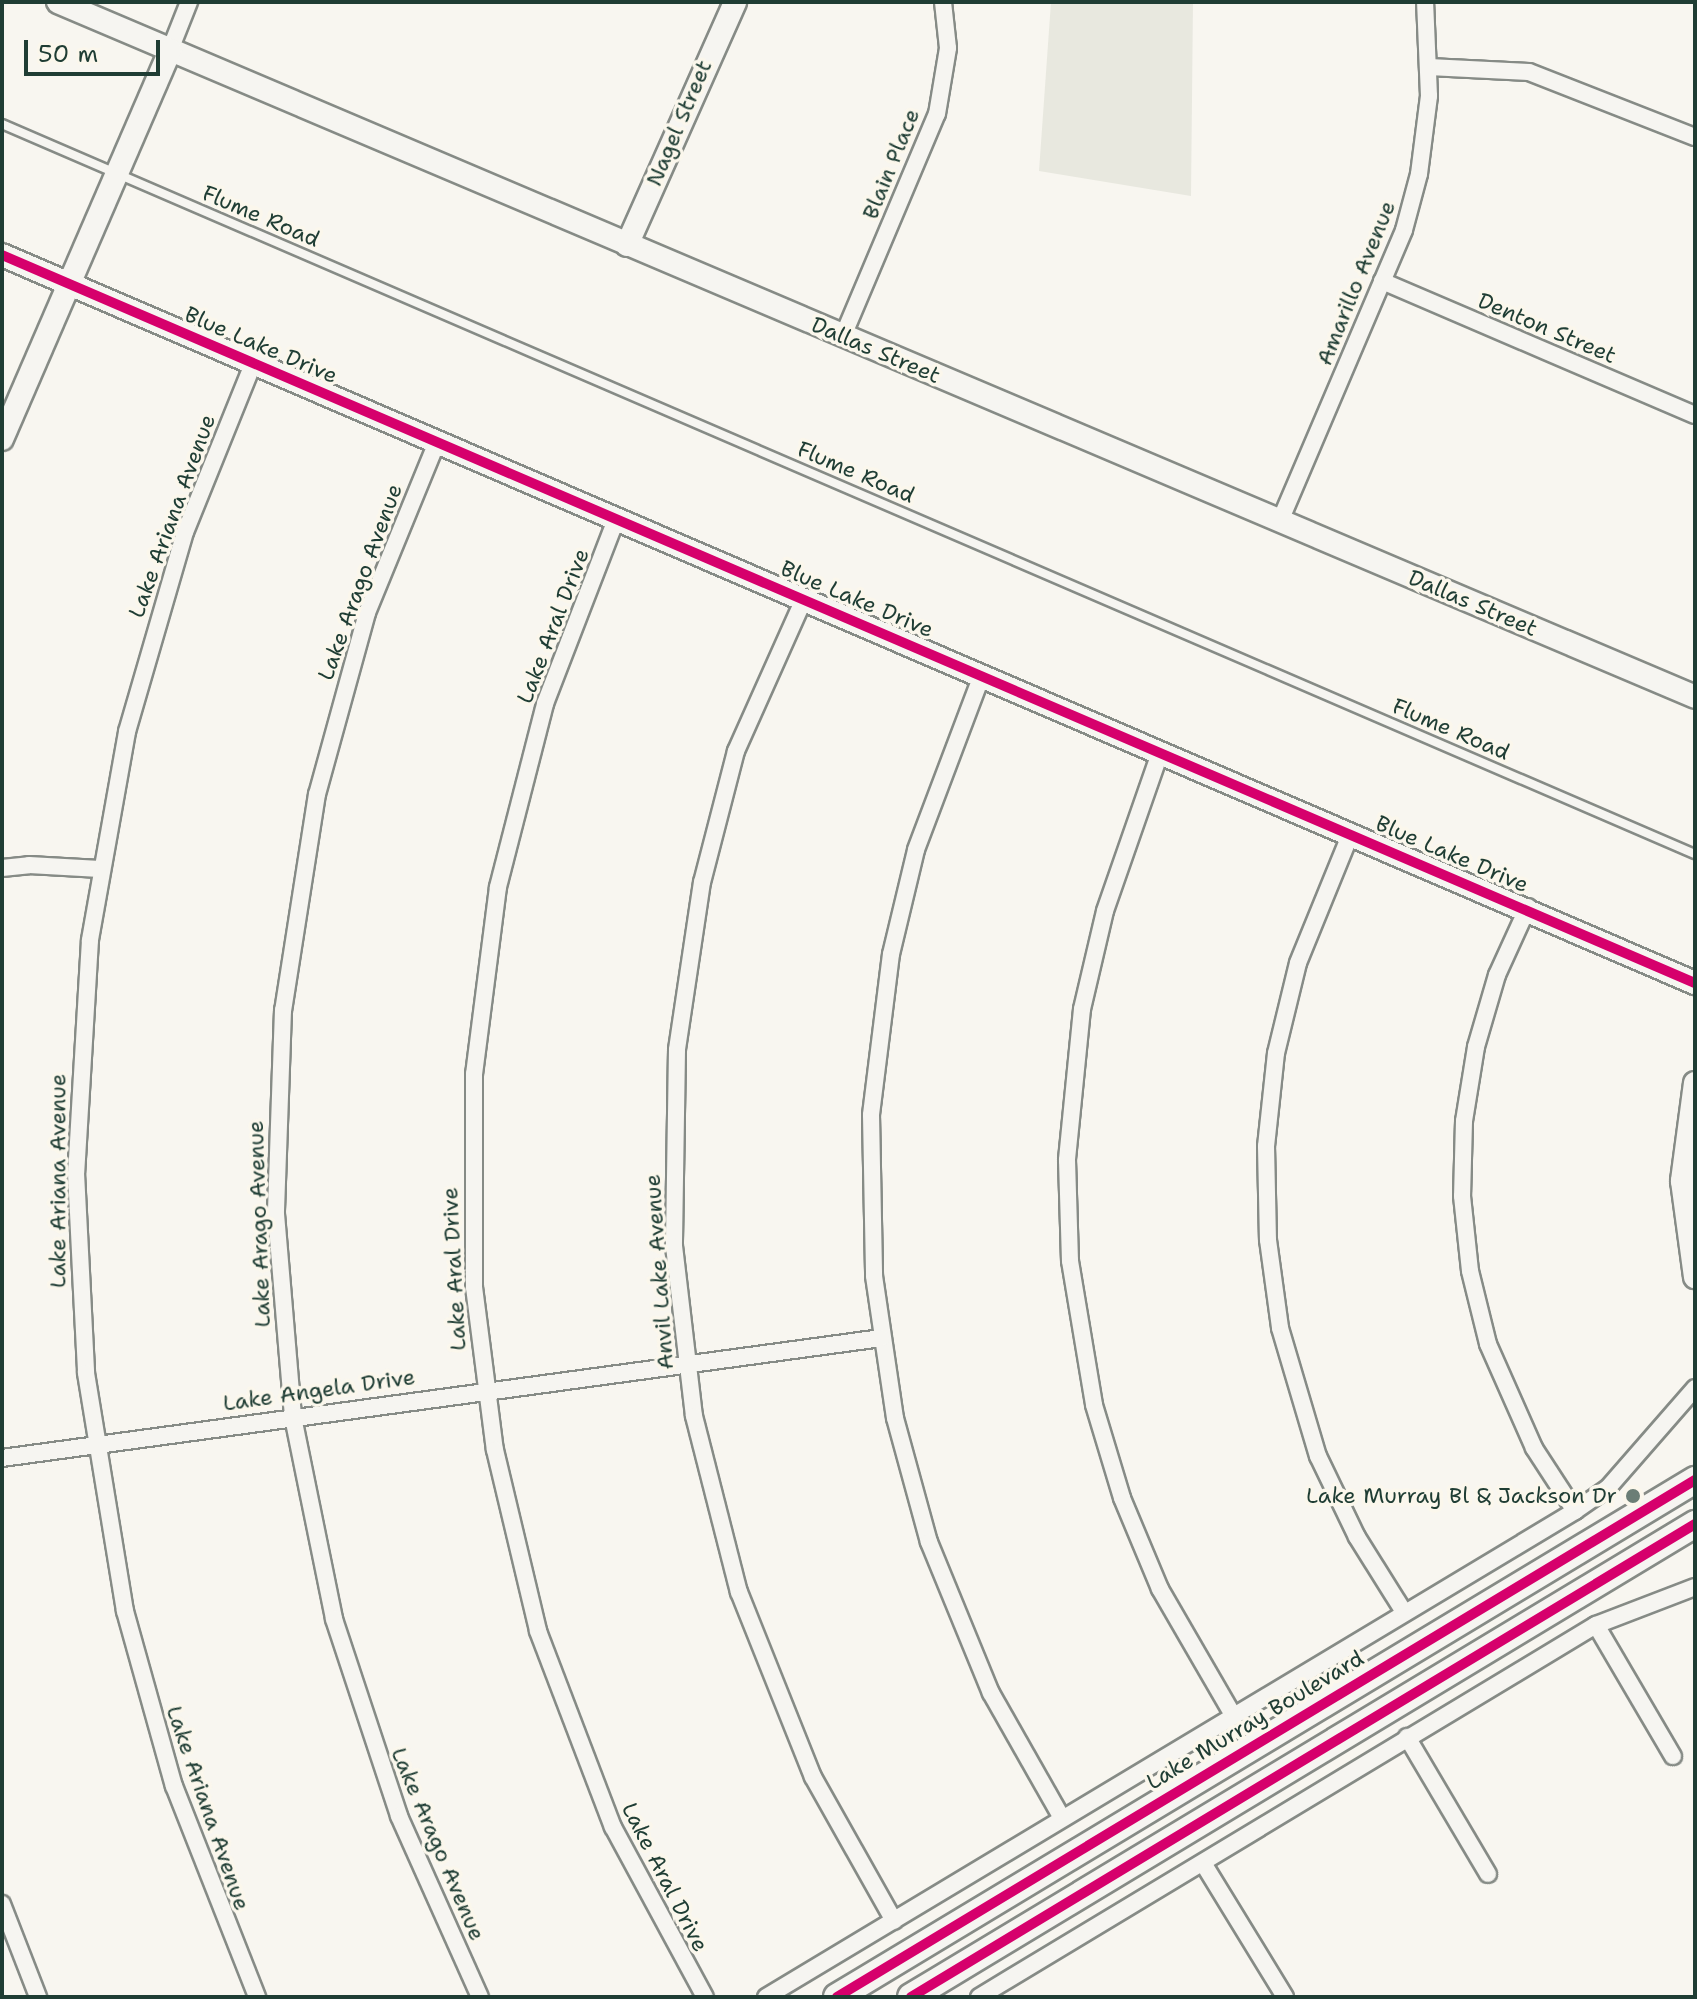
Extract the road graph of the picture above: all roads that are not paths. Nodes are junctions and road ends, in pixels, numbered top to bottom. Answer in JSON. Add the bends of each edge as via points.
{"nodes":[{"id":1,"x":58,"y":2,"type":"edge"},
{"id":2,"x":189,"y":2,"type":"edge"},
{"id":3,"x":735,"y":2,"type":"edge"},
{"id":4,"x":943,"y":2,"type":"edge"},
{"id":5,"x":1425,"y":2,"type":"edge"},
{"id":6,"x":170,"y":50,"type":"junction"},
{"id":7,"x":1429,"y":67,"type":"junction"},
{"id":8,"x":2,"y":124,"type":"edge"},
{"id":9,"x":1695,"y":137,"type":"edge"},
{"id":10,"x":117,"y":174,"type":"junction"},
{"id":11,"x":627,"y":245,"type":"junction"},
{"id":12,"x":2,"y":255,"type":"edge"},
{"id":13,"x":1382,"y":281,"type":"junction"},
{"id":14,"x":69,"y":283,"type":"junction"},
{"id":15,"x":843,"y":336,"type":"junction"},
{"id":16,"x":253,"y":364,"type":"junction"},
{"id":17,"x":1695,"y":415,"type":"edge"},
{"id":18,"x":2,"y":439,"type":"edge"},
{"id":19,"x":437,"y":442,"type":"junction"},
{"id":20,"x":617,"y":517,"type":"junction"},
{"id":21,"x":1280,"y":521,"type":"junction"},
{"id":22,"x":804,"y":599,"type":"junction"},
{"id":23,"x":982,"y":675,"type":"junction"},
{"id":24,"x":1695,"y":697,"type":"edge"},
{"id":25,"x":1160,"y":753,"type":"junction"},
{"id":26,"x":1351,"y":833,"type":"junction"},
{"id":27,"x":1695,"y":854,"type":"edge"},
{"id":28,"x":2,"y":868,"type":"edge"},
{"id":29,"x":100,"y":869,"type":"junction"},
{"id":30,"x":1528,"y":907,"type":"junction"},
{"id":31,"x":1695,"y":983,"type":"edge"},
{"id":32,"x":1695,"y":1083,"type":"edge"},
{"id":33,"x":1690,"y":1126,"type":"edge"},
{"id":34,"x":1695,"y":1277,"type":"edge"},
{"id":35,"x":881,"y":1338,"type":"junction"},
{"id":36,"x":686,"y":1364,"type":"junction"},
{"id":37,"x":1695,"y":1388,"type":"edge"},
{"id":38,"x":485,"y":1389,"type":"junction"},
{"id":39,"x":293,"y":1417,"type":"junction"},
{"id":40,"x":95,"y":1444,"type":"junction"},
{"id":41,"x":2,"y":1458,"type":"edge"},
{"id":42,"x":1695,"y":1480,"type":"edge"},
{"id":43,"x":1575,"y":1511,"type":"junction"},
{"id":44,"x":1695,"y":1524,"type":"edge"},
{"id":45,"x":1695,"y":1587,"type":"edge"},
{"id":46,"x":1404,"y":1612,"type":"junction"},
{"id":47,"x":1596,"y":1625,"type":"junction"},
{"id":48,"x":1233,"y":1715,"type":"junction"},
{"id":49,"x":1407,"y":1737,"type":"junction"},
{"id":50,"x":1673,"y":1756,"type":"dead end"},
{"id":51,"x":1061,"y":1816,"type":"junction"},
{"id":52,"x":1203,"y":1863,"type":"junction"},
{"id":53,"x":1488,"y":1874,"type":"dead end"},
{"id":54,"x":2,"y":1904,"type":"edge"},
{"id":55,"x":894,"y":1921,"type":"junction"},
{"id":56,"x":38,"y":1997,"type":"edge"},
{"id":57,"x":257,"y":1997,"type":"edge"},
{"id":58,"x":480,"y":1997,"type":"edge"},
{"id":59,"x":705,"y":1997,"type":"edge"},
{"id":60,"x":766,"y":1997,"type":"edge"},
{"id":61,"x":837,"y":1997,"type":"edge"},
{"id":62,"x":911,"y":1997,"type":"edge"},
{"id":63,"x":981,"y":1997,"type":"edge"},
{"id":64,"x":1285,"y":1997,"type":"edge"}],
"edges":[{"from":1,"to":6,"type":"street","name":"Dallas Street"},
{"from":2,"to":6,"type":"street"},
{"from":3,"to":11,"type":"street","name":"Nagel Street"},
{"from":4,"to":15,"type":"street","name":"Blain Place","via":[[948,48],[937,114]]},
{"from":5,"to":7,"type":"street","name":"Amarillo Avenue"},
{"from":6,"to":10,"type":"street"},
{"from":6,"to":11,"type":"street","name":"Dallas Street"},
{"from":7,"to":9,"type":"street","via":[[1529,72]]},
{"from":7,"to":13,"type":"street","name":"Amarillo Avenue","via":[[1419,174]]},
{"from":8,"to":10,"type":"lane","name":"Flume Road"},
{"from":10,"to":14,"type":"street"},
{"from":10,"to":27,"type":"lane","name":"Flume Road"},
{"from":11,"to":15,"type":"street","name":"Dallas Street"},
{"from":12,"to":14,"type":"street","name":"Blue Lake Drive"},
{"from":13,"to":17,"type":"street","name":"Denton Street"},
{"from":13,"to":21,"type":"street","name":"Amarillo Avenue"},
{"from":14,"to":16,"type":"street","name":"Blue Lake Drive"},
{"from":14,"to":18,"type":"street"},
{"from":15,"to":21,"type":"street","name":"Dallas Street"},
{"from":16,"to":19,"type":"street","name":"Blue Lake Drive"},
{"from":16,"to":29,"type":"street","name":"Lake Ariana Avenue","via":[[163,598],[127,732]]},
{"from":19,"to":20,"type":"street","name":"Blue Lake Drive"},
{"from":19,"to":39,"type":"street","name":"Lake Arago Avenue","via":[[367,613],[347,678],[317,794],[291,943],[276,1146],[279,1282]]},
{"from":20,"to":22,"type":"street","name":"Blue Lake Drive"},
{"from":20,"to":38,"type":"street","name":"Lake Aral Drive","via":[[545,704],[511,825],[487,949],[474,1074],[471,1201]]},
{"from":21,"to":24,"type":"street","name":"Dallas Street"},
{"from":22,"to":23,"type":"street","name":"Blue Lake Drive"},
{"from":22,"to":36,"type":"street","name":"Anvil Lake Avenue","via":[[728,778],[702,882],[684,990],[672,1186]]},
{"from":23,"to":25,"type":"street","name":"Blue Lake Drive"},
{"from":23,"to":35,"type":"street","via":[[916,850],[882,1007],[870,1169]]},
{"from":25,"to":26,"type":"street","name":"Blue Lake Drive"},
{"from":25,"to":48,"type":"street","via":[[1105,911],[1082,1009],[1067,1160],[1070,1261],[1089,1381],[1122,1498],[1165,1600]]},
{"from":26,"to":30,"type":"street","name":"Blue Lake Drive"},
{"from":26,"to":46,"type":"street","via":[[1313,918],[1279,1038],[1266,1146],[1268,1240],[1280,1328],[1318,1456],[1357,1537]]},
{"from":28,"to":29,"type":"street"},
{"from":29,"to":40,"type":"street","name":"Lake Ariana Avenue","via":[[83,1012],[76,1173],[80,1301]]},
{"from":30,"to":31,"type":"street","name":"Blue Lake Drive"},
{"from":30,"to":43,"type":"street","via":[[1497,975],[1476,1047],[1464,1121],[1462,1196],[1470,1271],[1488,1344],[1534,1448]]},
{"from":32,"to":33,"type":"street"},
{"from":33,"to":34,"type":"street","via":[[1684,1224]]},
{"from":35,"to":36,"type":"street","name":"Lake Angela Drive"},
{"from":35,"to":51,"type":"street","via":[[913,1490],[947,1593],[991,1693]]},
{"from":36,"to":38,"type":"street","name":"Lake Angela Drive"},
{"from":36,"to":55,"type":"street","name":"Anvil Lake Avenue","via":[[721,1534],[759,1650],[813,1777]]},
{"from":37,"to":43,"type":"street","name":"Lake Murray Boulevard","via":[[1607,1489]]},
{"from":38,"to":39,"type":"street","name":"Lake Angela Drive"},
{"from":38,"to":59,"type":"street","name":"Lake Aral Drive","via":[[521,1571],[572,1730],[638,1879]]},
{"from":39,"to":40,"type":"street","name":"Lake Angela Drive"},
{"from":39,"to":58,"type":"street","name":"Lake Arago Avenue","via":[[318,1552],[358,1700],[399,1816]]},
{"from":40,"to":41,"type":"street","name":"Lake Angela Drive"},
{"from":40,"to":57,"type":"street","name":"Lake Ariana Avenue","via":[[145,1693],[197,1852]]},
{"from":42,"to":61,"type":"main road","name":"Lake Murray Boulevard"},
{"from":43,"to":46,"type":"street","name":"Lake Murray Boulevard"},
{"from":44,"to":62,"type":"main road"},
{"from":45,"to":47,"type":"street"},
{"from":46,"to":48,"type":"street","name":"Lake Murray Boulevard"},
{"from":47,"to":49,"type":"street"},
{"from":47,"to":50,"type":"street"},
{"from":48,"to":51,"type":"street","name":"Lake Murray Boulevard"},
{"from":49,"to":52,"type":"street"},
{"from":49,"to":53,"type":"street"},
{"from":51,"to":55,"type":"street","name":"Lake Murray Boulevard"},
{"from":52,"to":63,"type":"street"},
{"from":52,"to":64,"type":"street"},
{"from":54,"to":56,"type":"street"},
{"from":55,"to":60,"type":"street","name":"Lake Murray Boulevard"}]}
